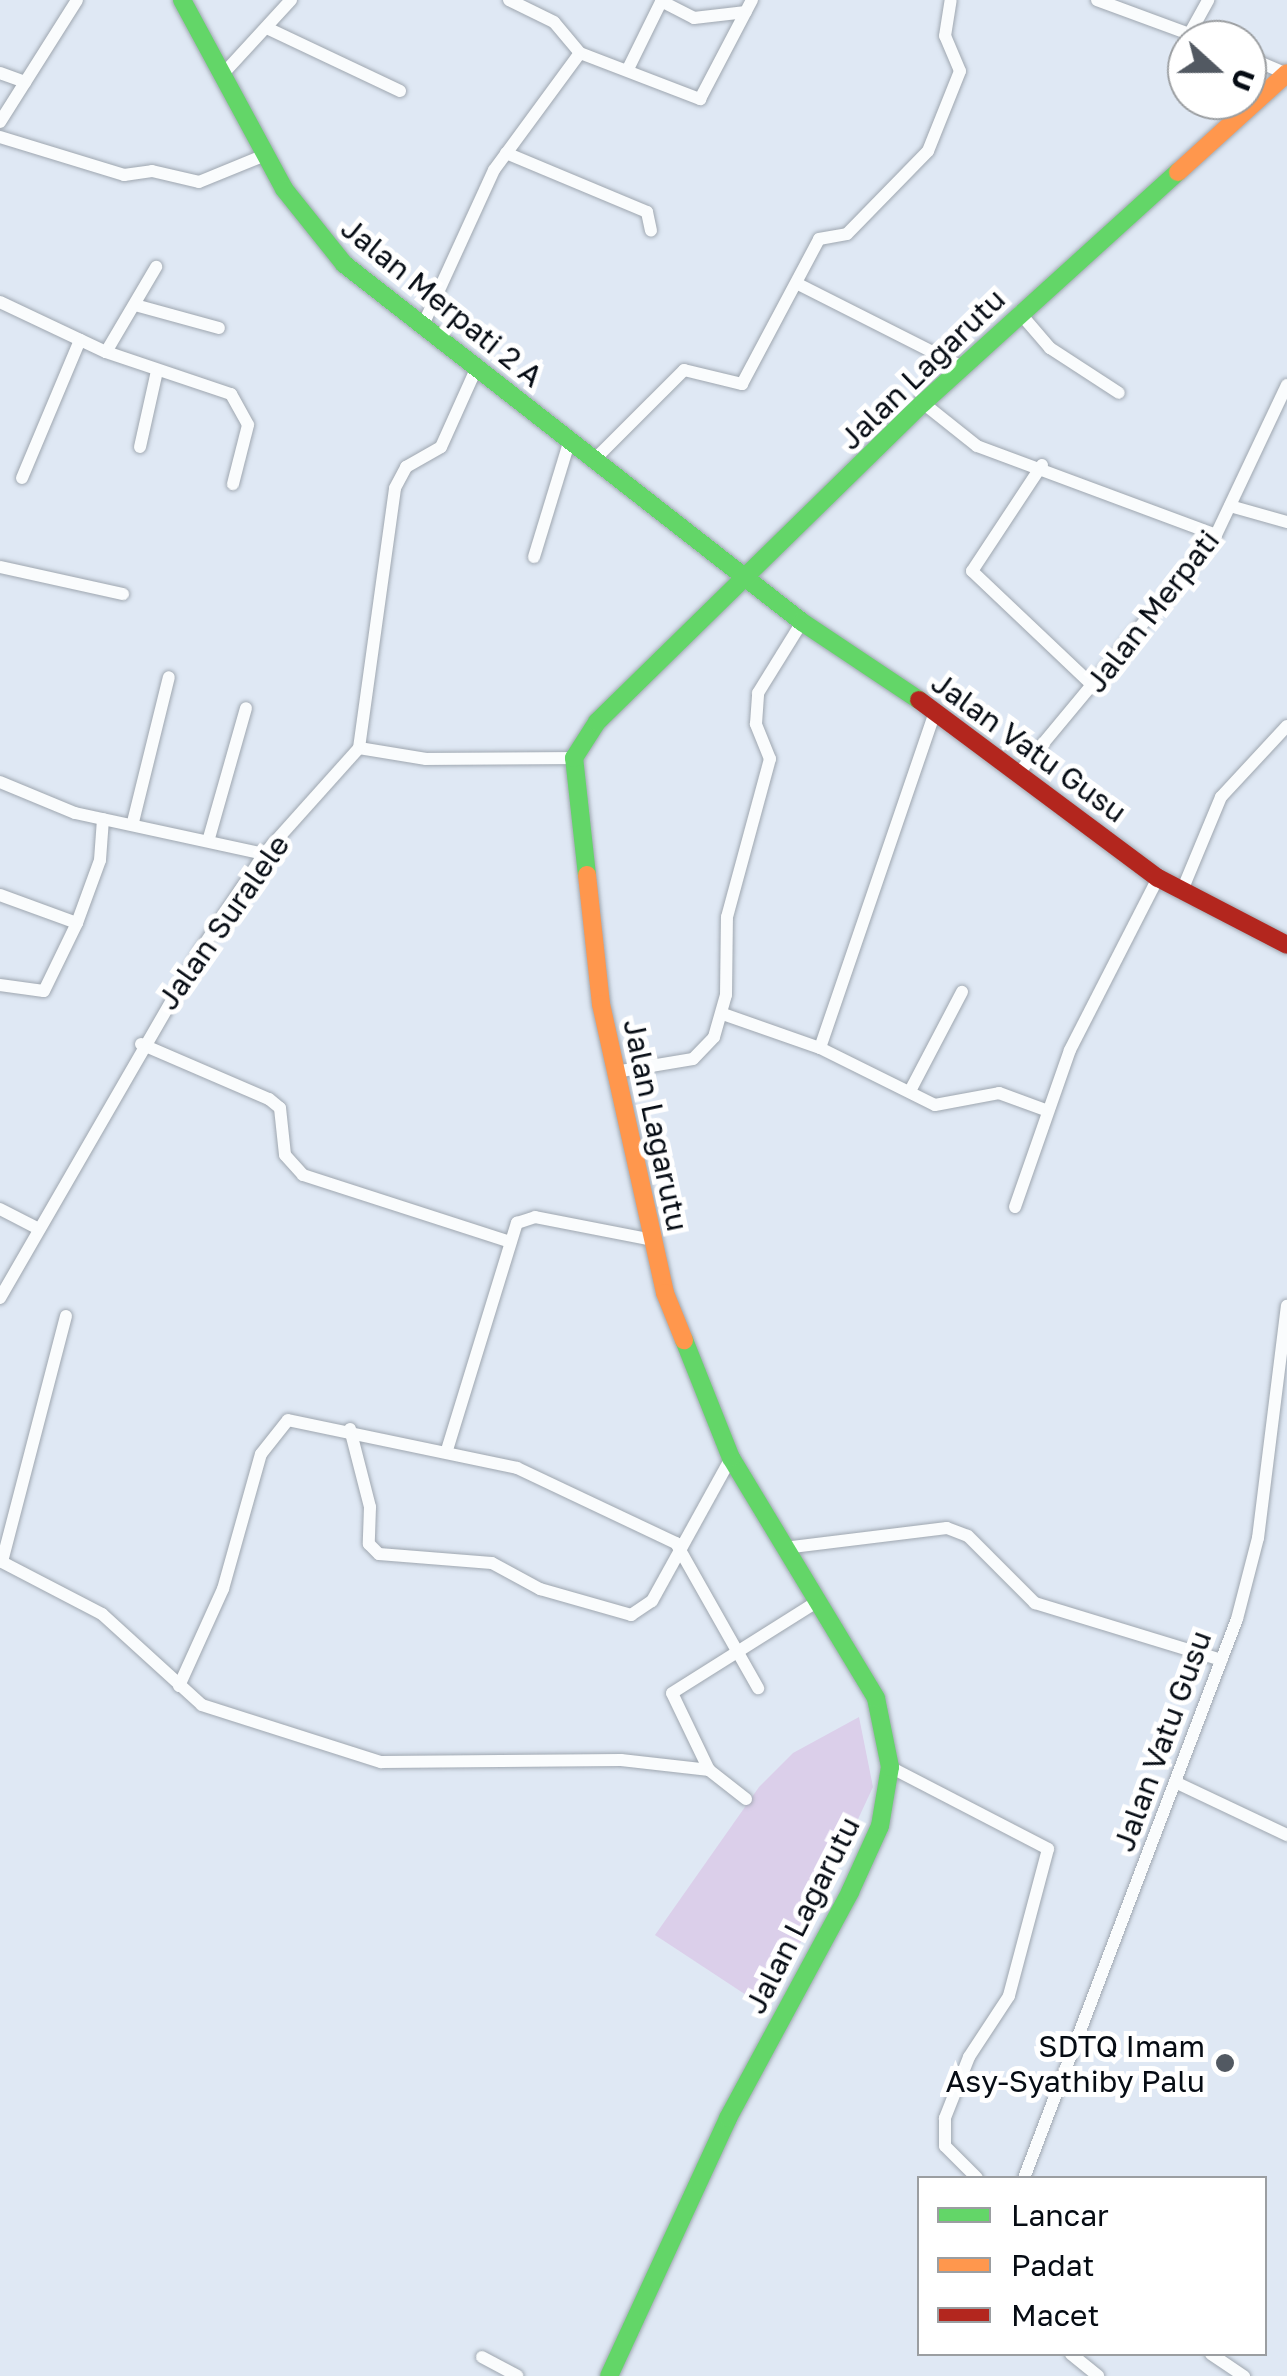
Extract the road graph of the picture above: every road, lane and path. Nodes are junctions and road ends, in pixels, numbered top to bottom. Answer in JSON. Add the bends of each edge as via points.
{"nodes":[{"id":1,"x":77,"y":0,"type":"edge"},
{"id":2,"x":182,"y":0,"type":"edge"},
{"id":3,"x":291,"y":0,"type":"edge"},
{"id":4,"x":509,"y":0,"type":"edge"},
{"id":5,"x":952,"y":0,"type":"edge"},
{"id":6,"x":1097,"y":0,"type":"edge"},
{"id":7,"x":662,"y":1,"type":"edge"},
{"id":8,"x":749,"y":6,"type":"edge"},
{"id":9,"x":1167,"y":25,"type":"edge"},
{"id":10,"x":269,"y":30,"type":"junction"},
{"id":11,"x":580,"y":53,"type":"junction"},
{"id":12,"x":628,"y":69,"type":"junction"},
{"id":13,"x":0,"y":73,"type":"edge"},
{"id":14,"x":1287,"y":73,"type":"edge"},
{"id":15,"x":222,"y":75,"type":"junction"},
{"id":16,"x":24,"y":82,"type":"junction"},
{"id":17,"x":400,"y":91,"type":"dead end"},
{"id":18,"x":0,"y":122,"type":"edge"},
{"id":19,"x":0,"y":136,"type":"edge"},
{"id":20,"x":506,"y":153,"type":"junction"},
{"id":21,"x":265,"y":155,"type":"junction"},
{"id":22,"x":651,"y":230,"type":"dead end"},
{"id":23,"x":156,"y":267,"type":"dead end"},
{"id":24,"x":800,"y":285,"type":"junction"},
{"id":25,"x":0,"y":302,"type":"edge"},
{"id":26,"x":135,"y":305,"type":"junction"},
{"id":27,"x":1019,"y":312,"type":"junction"},
{"id":28,"x":424,"y":324,"type":"junction"},
{"id":29,"x":219,"y":328,"type":"dead end"},
{"id":30,"x":80,"y":340,"type":"junction"},
{"id":31,"x":106,"y":352,"type":"junction"},
{"id":32,"x":962,"y":367,"type":"junction"},
{"id":33,"x":476,"y":369,"type":"junction"},
{"id":34,"x":157,"y":371,"type":"junction"},
{"id":35,"x":1286,"y":392,"type":"edge"},
{"id":36,"x":1120,"y":393,"type":"dead end"},
{"id":37,"x":924,"y":404,"type":"junction"},
{"id":38,"x":570,"y":439,"type":"junction"},
{"id":39,"x":140,"y":447,"type":"dead end"},
{"id":40,"x":595,"y":459,"type":"junction"},
{"id":41,"x":1042,"y":465,"type":"junction"},
{"id":42,"x":22,"y":478,"type":"dead end"},
{"id":43,"x":234,"y":484,"type":"dead end"},
{"id":44,"x":1230,"y":506,"type":"junction"},
{"id":45,"x":1287,"y":522,"type":"edge"},
{"id":46,"x":1216,"y":535,"type":"junction"},
{"id":47,"x":534,"y":557,"type":"dead end"},
{"id":48,"x":0,"y":567,"type":"edge"},
{"id":49,"x":747,"y":578,"type":"junction"},
{"id":50,"x":123,"y":594,"type":"dead end"},
{"id":51,"x":802,"y":622,"type":"junction"},
{"id":52,"x":170,"y":677,"type":"dead end"},
{"id":53,"x":1094,"y":686,"type":"junction"},
{"id":54,"x":246,"y":708,"type":"dead end"},
{"id":55,"x":935,"y":712,"type":"junction"},
{"id":56,"x":1287,"y":726,"type":"edge"},
{"id":57,"x":359,"y":748,"type":"junction"},
{"id":58,"x":574,"y":758,"type":"junction"},
{"id":59,"x":1022,"y":770,"type":"junction"},
{"id":60,"x":0,"y":782,"type":"edge"},
{"id":61,"x":103,"y":819,"type":"junction"},
{"id":62,"x":133,"y":822,"type":"junction"},
{"id":63,"x":209,"y":838,"type":"junction"},
{"id":64,"x":264,"y":854,"type":"junction"},
{"id":65,"x":1158,"y":878,"type":"junction"},
{"id":66,"x":1181,"y":892,"type":"junction"},
{"id":67,"x":0,"y":895,"type":"edge"},
{"id":68,"x":77,"y":924,"type":"junction"},
{"id":69,"x":1287,"y":945,"type":"edge"},
{"id":70,"x":0,"y":985,"type":"edge"},
{"id":71,"x":962,"y":992,"type":"dead end"},
{"id":72,"x":722,"y":1014,"type":"junction"},
{"id":73,"x":140,"y":1044,"type":"junction"},
{"id":74,"x":820,"y":1048,"type":"junction"},
{"id":75,"x":616,"y":1072,"type":"junction"},
{"id":76,"x":910,"y":1092,"type":"junction"},
{"id":77,"x":1048,"y":1111,"type":"junction"},
{"id":78,"x":1015,"y":1206,"type":"dead end"},
{"id":79,"x":0,"y":1209,"type":"edge"},
{"id":80,"x":39,"y":1229,"type":"junction"},
{"id":81,"x":653,"y":1240,"type":"junction"},
{"id":82,"x":510,"y":1242,"type":"junction"},
{"id":83,"x":2,"y":1293,"type":"edge"},
{"id":84,"x":1287,"y":1306,"type":"edge"},
{"id":85,"x":66,"y":1316,"type":"dead end"},
{"id":86,"x":350,"y":1429,"type":"junction"},
{"id":87,"x":447,"y":1450,"type":"junction"},
{"id":88,"x":730,"y":1458,"type":"junction"},
{"id":89,"x":676,"y":1544,"type":"junction"},
{"id":90,"x":784,"y":1548,"type":"junction"},
{"id":91,"x":818,"y":1601,"type":"junction"},
{"id":92,"x":738,"y":1648,"type":"junction"},
{"id":93,"x":1222,"y":1660,"type":"junction"},
{"id":94,"x":179,"y":1686,"type":"junction"},
{"id":95,"x":758,"y":1688,"type":"dead end"},
{"id":96,"x":890,"y":1767,"type":"junction"},
{"id":97,"x":709,"y":1770,"type":"junction"},
{"id":98,"x":1177,"y":1784,"type":"junction"},
{"id":99,"x":746,"y":1799,"type":"dead end"},
{"id":100,"x":1287,"y":1835,"type":"edge"},
{"id":101,"x":976,"y":2176,"type":"edge"},
{"id":102,"x":1025,"y":2176,"type":"edge"},
{"id":103,"x":1073,"y":2356,"type":"edge"},
{"id":104,"x":1214,"y":2356,"type":"edge"},
{"id":105,"x":482,"y":2357,"type":"dead end"},
{"id":106,"x":1235,"y":2373,"type":"edge"},
{"id":107,"x":518,"y":2376,"type":"edge"},
{"id":108,"x":609,"y":2376,"type":"edge"},
{"id":109,"x":1098,"y":2376,"type":"edge"}],
"edges":[{"from":1,"to":16,"type":"street"},
{"from":2,"to":15,"type":"street","name":"Jalan Merpati 2 A"},
{"from":3,"to":10,"type":"street"},
{"from":4,"to":11,"type":"street","via":[[554,22]]},
{"from":5,"to":24,"type":"street","via":[[945,36],[960,71],[935,140],[852,230],[819,238]]},
{"from":6,"to":9,"type":"street"},
{"from":7,"to":8,"type":"street","via":[[694,18]]},
{"from":7,"to":12,"type":"street"},
{"from":8,"to":12,"type":"street","via":[[700,99]]},
{"from":10,"to":15,"type":"street"},
{"from":10,"to":17,"type":"street"},
{"from":11,"to":12,"type":"street"},
{"from":11,"to":20,"type":"street"},
{"from":13,"to":16,"type":"street"},
{"from":14,"to":27,"type":"street","name":"Jalan Lagarutu"},
{"from":15,"to":21,"type":"street","name":"Jalan Merpati 2 A"},
{"from":16,"to":18,"type":"street"},
{"from":19,"to":21,"type":"street","via":[[124,175],[152,170],[198,182]]},
{"from":20,"to":22,"type":"street","via":[[647,212]]},
{"from":20,"to":28,"type":"street"},
{"from":21,"to":28,"type":"street","name":"Jalan Merpati 2 A","via":[[320,242]]},
{"from":23,"to":26,"type":"street"},
{"from":24,"to":32,"type":"street"},
{"from":24,"to":40,"type":"street","via":[[739,388],[684,370]]},
{"from":25,"to":30,"type":"street"},
{"from":26,"to":29,"type":"street"},
{"from":26,"to":31,"type":"street"},
{"from":27,"to":32,"type":"street","name":"Jalan Lagarutu"},
{"from":27,"to":36,"type":"street","via":[[1050,348]]},
{"from":28,"to":33,"type":"street","name":"Jalan Merpati 2 A"},
{"from":30,"to":31,"type":"street"},
{"from":30,"to":42,"type":"street"},
{"from":31,"to":34,"type":"street"},
{"from":32,"to":37,"type":"street","name":"Jalan Lagarutu"},
{"from":33,"to":38,"type":"street","name":"Jalan Merpati 2 A"},
{"from":33,"to":57,"type":"street","via":[[441,447],[406,467],[394,488]]},
{"from":34,"to":39,"type":"street"},
{"from":34,"to":43,"type":"street","via":[[240,403],[248,448]]},
{"from":35,"to":44,"type":"street","name":"Jalan Merpati"},
{"from":37,"to":41,"type":"street","via":[[977,446]]},
{"from":37,"to":49,"type":"street","name":"Jalan Lagarutu"},
{"from":38,"to":40,"type":"street","name":"Jalan Merpati 2 A"},
{"from":38,"to":47,"type":"street"},
{"from":40,"to":49,"type":"street","name":"Jalan Merpati 2 A"},
{"from":41,"to":46,"type":"street"},
{"from":41,"to":53,"type":"street","via":[[972,571]]},
{"from":44,"to":45,"type":"street"},
{"from":44,"to":46,"type":"street","name":"Jalan Merpati"},
{"from":46,"to":53,"type":"street","name":"Jalan Merpati"},
{"from":48,"to":50,"type":"street"},
{"from":49,"to":51,"type":"street","name":"Jalan Vatu Gusu"},
{"from":49,"to":58,"type":"street","name":"Jalan Lagarutu","via":[[597,722]]},
{"from":51,"to":55,"type":"street","name":"Jalan Vatu Gusu"},
{"from":51,"to":72,"type":"street","via":[[758,693],[756,724],[770,759],[727,917]]},
{"from":52,"to":62,"type":"street"},
{"from":53,"to":59,"type":"street","name":"Jalan Merpati"},
{"from":54,"to":63,"type":"street"},
{"from":55,"to":59,"type":"street","name":"Jalan Vatu Gusu"},
{"from":55,"to":74,"type":"street"},
{"from":56,"to":66,"type":"street","via":[[1220,797]]},
{"from":57,"to":58,"type":"street","via":[[426,759]]},
{"from":57,"to":64,"type":"street","name":"Jalan Suralele"},
{"from":58,"to":75,"type":"street","name":"Jalan Lagarutu","via":[[588,926]]},
{"from":59,"to":65,"type":"street","name":"Jalan Vatu Gusu"},
{"from":60,"to":61,"type":"street"},
{"from":61,"to":62,"type":"street"},
{"from":61,"to":68,"type":"street","via":[[100,860]]},
{"from":62,"to":63,"type":"street"},
{"from":63,"to":64,"type":"street"},
{"from":64,"to":73,"type":"street","name":"Jalan Suralele"},
{"from":65,"to":66,"type":"street","name":"Jalan Vatu Gusu"},
{"from":65,"to":77,"type":"street","via":[[1116,951]]},
{"from":66,"to":69,"type":"street","name":"Jalan Vatu Gusu"},
{"from":67,"to":68,"type":"street"},
{"from":68,"to":70,"type":"street","via":[[44,991]]},
{"from":71,"to":76,"type":"street"},
{"from":72,"to":74,"type":"street"},
{"from":72,"to":75,"type":"street","via":[[702,1056]]},
{"from":73,"to":80,"type":"street","name":"Jalan Suralele"},
{"from":73,"to":82,"type":"street","via":[[269,1099],[280,1108],[284,1155],[303,1176]]},
{"from":74,"to":76,"type":"street"},
{"from":75,"to":81,"type":"street","name":"Jalan Lagarutu"},
{"from":76,"to":77,"type":"street","via":[[934,1104],[999,1093]]},
{"from":77,"to":78,"type":"street"},
{"from":79,"to":80,"type":"street"},
{"from":80,"to":83,"type":"street","name":"Jalan Suralele"},
{"from":81,"to":82,"type":"street","via":[[535,1216],[517,1223]]},
{"from":81,"to":88,"type":"street","name":"Jalan Lagarutu"},
{"from":82,"to":87,"type":"street"},
{"from":84,"to":93,"type":"street","name":"Jalan Vatu Gusu","via":[[1258,1538]]},
{"from":85,"to":94,"type":"street","via":[[2,1562],[102,1614]]},
{"from":86,"to":87,"type":"street"},
{"from":86,"to":89,"type":"street","via":[[372,1514],[369,1544],[379,1554],[492,1563],[540,1589],[631,1615],[652,1601]]},
{"from":86,"to":94,"type":"street","via":[[288,1420],[270,1434],[223,1588]]},
{"from":87,"to":89,"type":"street","via":[[517,1468]]},
{"from":88,"to":89,"type":"street"},
{"from":88,"to":90,"type":"street","name":"Jalan Lagarutu"},
{"from":89,"to":92,"type":"street"},
{"from":90,"to":91,"type":"street","name":"Jalan Lagarutu"},
{"from":90,"to":93,"type":"street","via":[[947,1528],[968,1536],[1035,1604]]},
{"from":91,"to":92,"type":"street"},
{"from":91,"to":96,"type":"street","name":"Jalan Lagarutu","via":[[876,1698]]},
{"from":92,"to":95,"type":"street"},
{"from":92,"to":97,"type":"street","via":[[672,1693]]},
{"from":93,"to":98,"type":"street","name":"Jalan Vatu Gusu"},
{"from":94,"to":97,"type":"street","via":[[231,1720],[381,1762],[621,1760]]},
{"from":96,"to":101,"type":"street","via":[[1048,1849],[1010,1996],[969,2057],[944,2118],[945,2146]]},
{"from":96,"to":108,"type":"street","name":"Jalan Lagarutu","via":[[886,1808],[857,1876],[728,2118]]},
{"from":97,"to":99,"type":"street"},
{"from":98,"to":100,"type":"street"},
{"from":98,"to":102,"type":"street","name":"Jalan Vatu Gusu"},
{"from":103,"to":109,"type":"street"},
{"from":104,"to":106,"type":"street"},
{"from":105,"to":107,"type":"street"}]}
